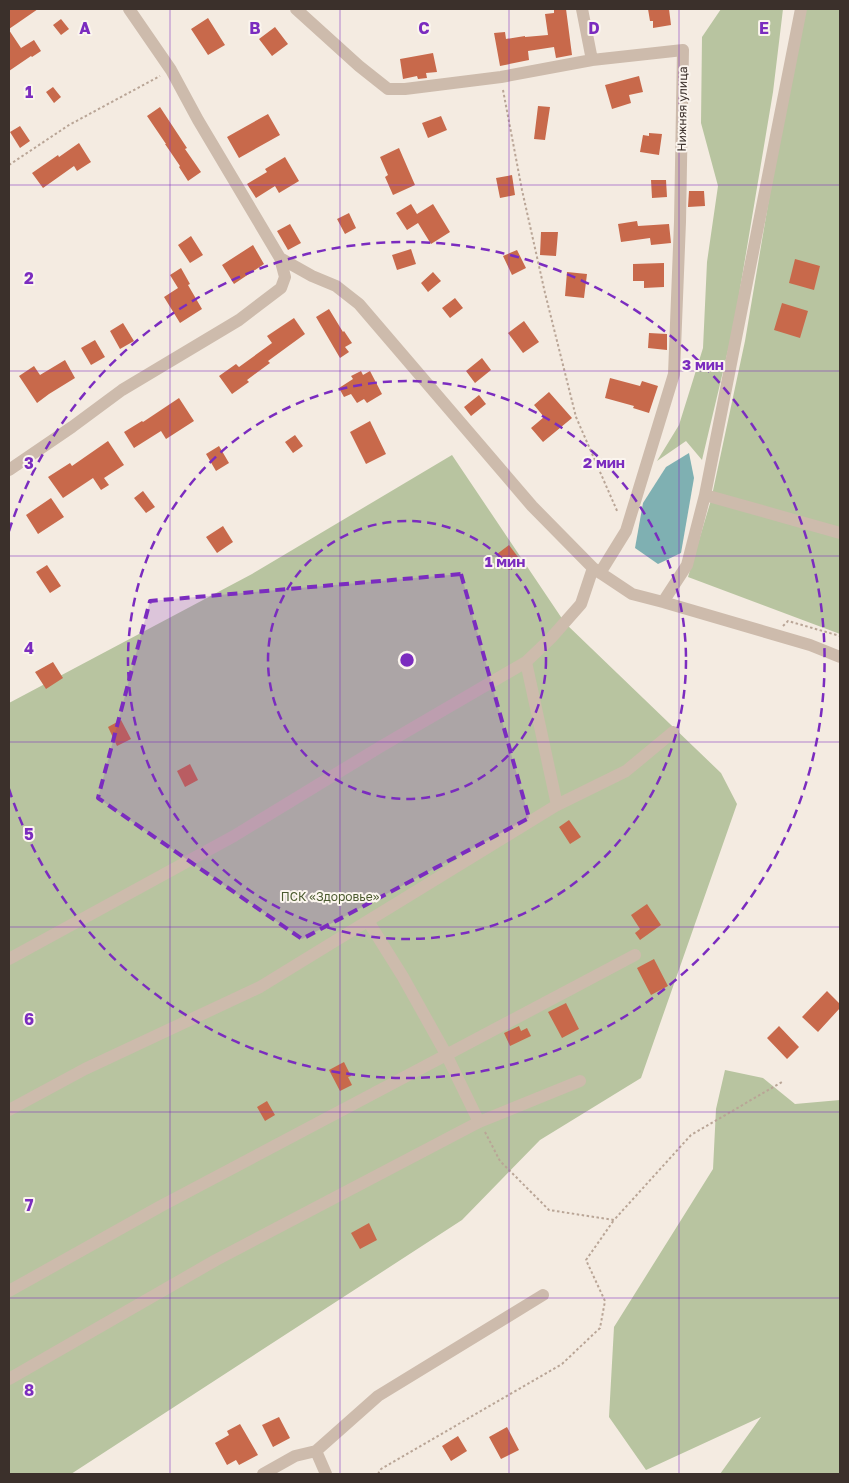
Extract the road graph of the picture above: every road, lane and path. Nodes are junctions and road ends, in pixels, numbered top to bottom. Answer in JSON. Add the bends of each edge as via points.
{"nodes":[{"id":1,"x":130,"y":9,"type":"edge"},
{"id":2,"x":296,"y":9,"type":"edge"},
{"id":3,"x":582,"y":9,"type":"edge"},
{"id":4,"x":801,"y":9,"type":"edge"},
{"id":5,"x":592,"y":60,"type":"junction"},
{"id":6,"x":171,"y":70,"type":"junction"},
{"id":7,"x":501,"y":77,"type":"junction"},
{"id":8,"x":9,"y":165,"type":"edge"},
{"id":9,"x":280,"y":258,"type":"junction"},
{"id":10,"x":9,"y":470,"type":"edge"},
{"id":11,"x":705,"y":495,"type":"junction"},
{"id":12,"x":626,"y":531,"type":"junction"},
{"id":13,"x":840,"y":533,"type":"edge"},
{"id":14,"x":596,"y":571,"type":"junction"},
{"id":15,"x":663,"y":602,"type":"junction"},
{"id":16,"x":776,"y":635,"type":"junction"},
{"id":17,"x":840,"y":636,"type":"edge"},
{"id":18,"x":840,"y":657,"type":"edge"},
{"id":19,"x":526,"y":662,"type":"junction"},
{"id":20,"x":673,"y":732,"type":"dead end"},
{"id":21,"x":557,"y":805,"type":"junction"},
{"id":22,"x":368,"y":921,"type":"junction"},
{"id":23,"x":635,"y":954,"type":"dead end"},
{"id":24,"x":9,"y":959,"type":"edge"},
{"id":25,"x":446,"y":1054,"type":"junction"},
{"id":26,"x":580,"y":1081,"type":"dead end"},
{"id":27,"x":782,"y":1082,"type":"dead end"},
{"id":28,"x":9,"y":1110,"type":"edge"},
{"id":29,"x":479,"y":1122,"type":"junction"},
{"id":30,"x":614,"y":1220,"type":"junction"},
{"id":31,"x":9,"y":1291,"type":"edge"},
{"id":32,"x":543,"y":1295,"type":"dead end"},
{"id":33,"x":9,"y":1379,"type":"edge"},
{"id":34,"x":316,"y":1451,"type":"junction"},
{"id":35,"x":263,"y":1474,"type":"edge"},
{"id":36,"x":326,"y":1474,"type":"edge"},
{"id":37,"x":378,"y":1474,"type":"edge"}],
"edges":[{"from":1,"to":6,"type":"street"},
{"from":2,"to":7,"type":"street","name":"Нижняя улица","via":[[388,89]]},
{"from":3,"to":5,"type":"street"},
{"from":4,"to":11,"type":"street"},
{"from":5,"to":7,"type":"street","name":"Нижняя улица"},
{"from":5,"to":12,"type":"street","name":"Нижняя улица","via":[[683,50],[674,374]]},
{"from":6,"to":8,"type":"path","via":[[70,125]]},
{"from":6,"to":9,"type":"street"},
{"from":7,"to":12,"type":"path","via":[[522,190],[576,417]]},
{"from":9,"to":10,"type":"street","via":[[286,278],[281,288],[239,320],[122,390]]},
{"from":9,"to":14,"type":"street","via":[[336,286],[359,304],[532,506]]},
{"from":11,"to":13,"type":"street"},
{"from":11,"to":15,"type":"street","via":[[687,565]]},
{"from":12,"to":14,"type":"street","name":"Нижняя улица"},
{"from":14,"to":15,"type":"street","via":[[632,594]]},
{"from":14,"to":19,"type":"street","name":"Нижняя улица","via":[[581,604]]},
{"from":15,"to":16,"type":"street"},
{"from":16,"to":17,"type":"path","via":[[788,620]]},
{"from":16,"to":18,"type":"street"},
{"from":19,"to":21,"type":"street"},
{"from":19,"to":24,"type":"street","name":"Нижняя улица","via":[[234,836]]},
{"from":20,"to":21,"type":"street","via":[[626,772]]},
{"from":21,"to":22,"type":"street"},
{"from":22,"to":25,"type":"street"},
{"from":22,"to":28,"type":"street","via":[[260,987],[86,1069]]},
{"from":23,"to":25,"type":"street"},
{"from":25,"to":29,"type":"street"},
{"from":25,"to":31,"type":"street"},
{"from":26,"to":29,"type":"street"},
{"from":27,"to":30,"type":"path","via":[[691,1135]]},
{"from":29,"to":30,"type":"path","via":[[500,1161],[549,1210]]},
{"from":29,"to":33,"type":"street","via":[[216,1260]]},
{"from":30,"to":37,"type":"path","via":[[586,1260],[605,1301],[600,1328],[562,1364],[381,1469]]},
{"from":32,"to":34,"type":"street","via":[[378,1396]]},
{"from":34,"to":35,"type":"street","via":[[295,1456]]},
{"from":34,"to":36,"type":"street"}]}
